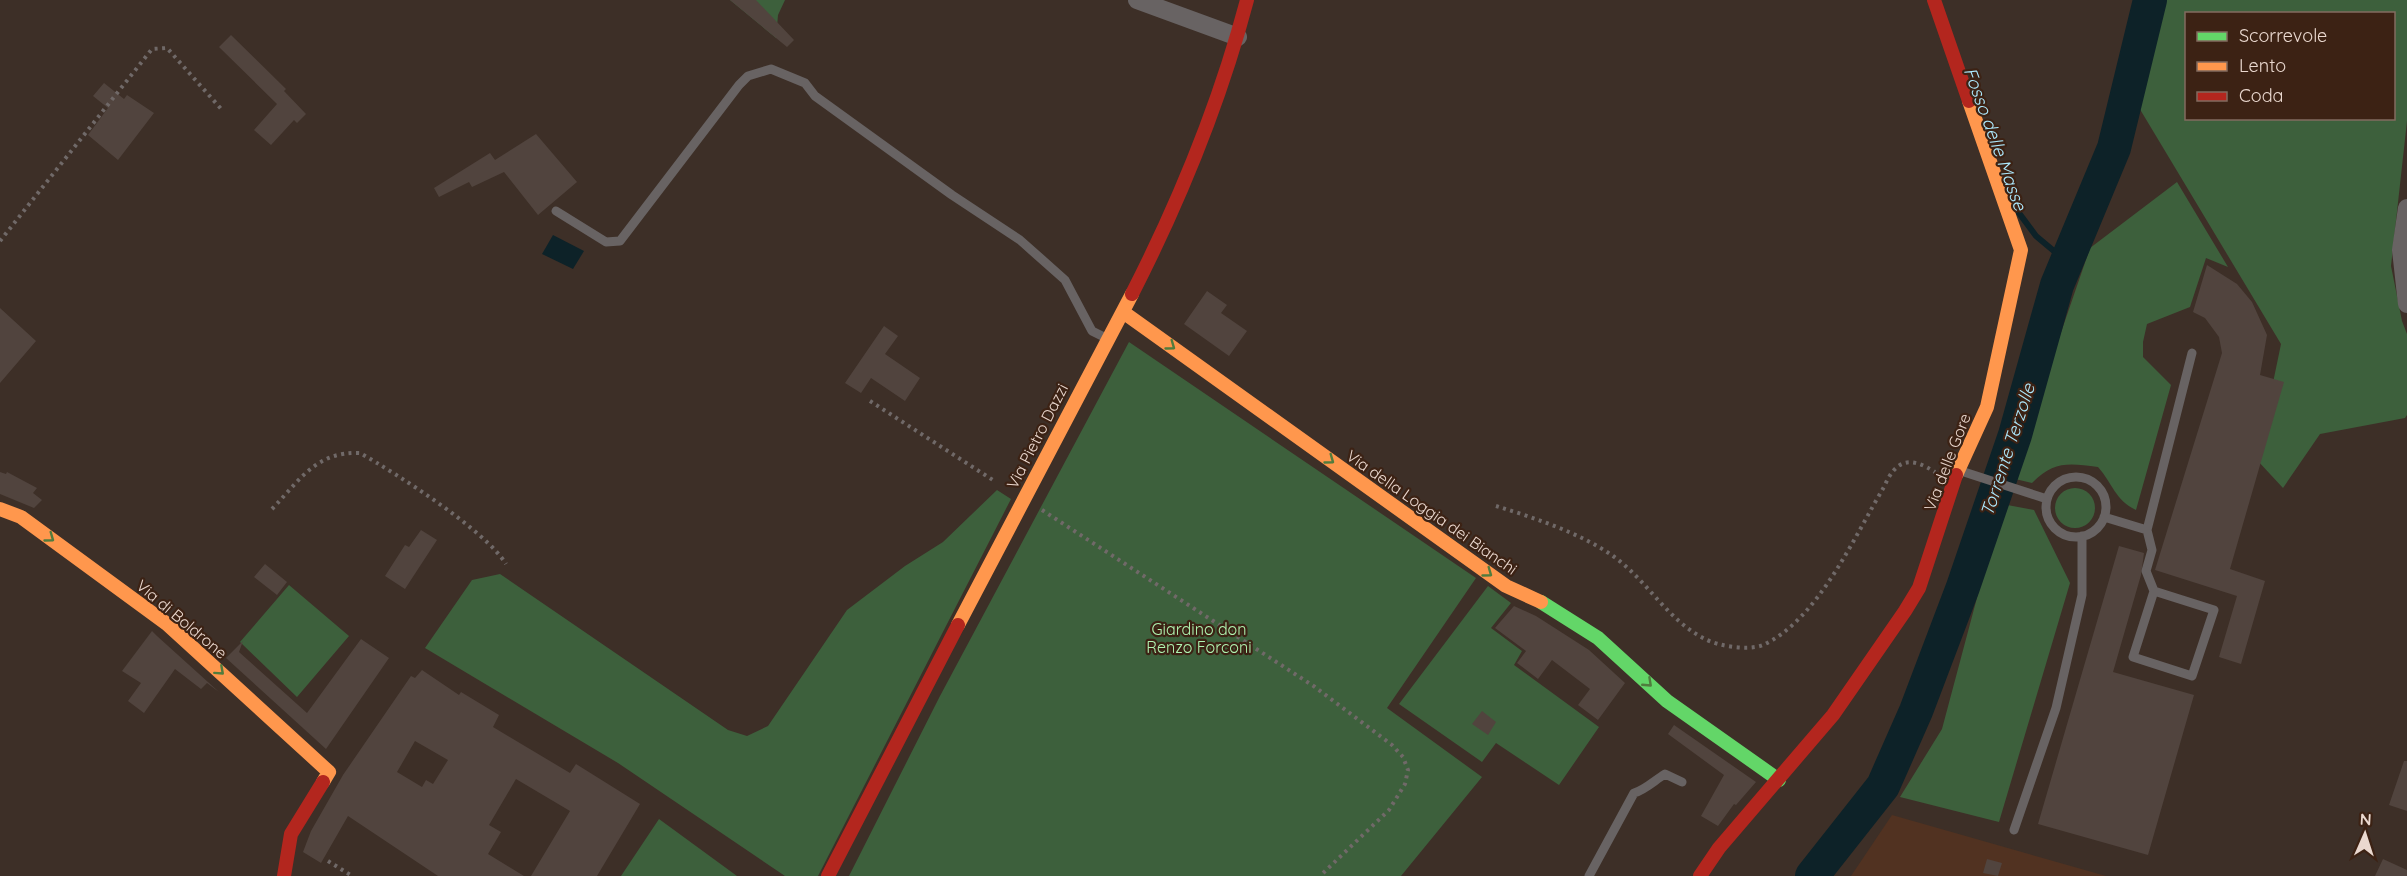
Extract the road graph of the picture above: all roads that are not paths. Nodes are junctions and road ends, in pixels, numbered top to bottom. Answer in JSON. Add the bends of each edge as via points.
{"nodes":[{"id":1,"x":1137,"y":0,"type":"edge"},
{"id":2,"x":1247,"y":0,"type":"edge"},
{"id":3,"x":1934,"y":0,"type":"edge"},
{"id":4,"x":1238,"y":37,"type":"junction"},
{"id":5,"x":2407,"y":208,"type":"edge"},
{"id":6,"x":556,"y":211,"type":"dead end"},
{"id":7,"x":2405,"y":274,"type":"edge"},
{"id":8,"x":2407,"y":304,"type":"edge"},
{"id":9,"x":1124,"y":312,"type":"junction"},
{"id":10,"x":1106,"y":339,"type":"junction"},
{"id":11,"x":2192,"y":353,"type":"dead end"},
{"id":12,"x":1956,"y":477,"type":"junction"},
{"id":13,"x":2047,"y":500,"type":"junction"},
{"id":14,"x":0,"y":509,"type":"edge"},
{"id":15,"x":2104,"y":517,"type":"junction"},
{"id":16,"x":2147,"y":530,"type":"junction"},
{"id":17,"x":2082,"y":536,"type":"junction"},
{"id":18,"x":2154,"y":591,"type":"junction"},
{"id":19,"x":1779,"y":780,"type":"junction"},
{"id":20,"x":1682,"y":782,"type":"dead end"},
{"id":21,"x":2014,"y":830,"type":"dead end"},
{"id":22,"x":284,"y":876,"type":"edge"},
{"id":23,"x":828,"y":876,"type":"edge"},
{"id":24,"x":1589,"y":876,"type":"edge"},
{"id":25,"x":1700,"y":876,"type":"edge"}],
"edges":[{"from":1,"to":4,"type":"street"},
{"from":2,"to":4,"type":"street","name":"Via Pietro Dazzi"},
{"from":3,"to":12,"type":"street","name":"Via delle Gore","via":[[2021,250],[1987,407]]},
{"from":4,"to":9,"type":"street","name":"Via Pietro Dazzi","via":[[1186,180]]},
{"from":5,"to":7,"type":"street","via":[[2401,250]]},
{"from":6,"to":10,"type":"lane","via":[[606,242],[620,241],[739,85],[748,76],[771,69],[805,83],[815,96],[1020,240],[1065,280],[1092,331]]},
{"from":7,"to":8,"type":"street"},
{"from":9,"to":10,"type":"street","name":"Via Pietro Dazzi"},
{"from":9,"to":19,"type":"street","name":"Via della Loggia dei Bianchi","one_way":true,"via":[[1506,586],[1543,603],[1598,638],[1667,701]]},
{"from":10,"to":23,"type":"street","name":"Via Pietro Dazzi"},
{"from":11,"to":16,"type":"lane"},
{"from":12,"to":13,"type":"lane","via":[[1977,477]]},
{"from":12,"to":19,"type":"street","name":"Via delle Gore","via":[[1919,588],[1833,715]]},
{"from":13,"to":15,"type":"lane","via":[[2057,484],[2085,479],[2100,490],[2106,508]]},
{"from":13,"to":17,"type":"lane","via":[[2046,510],[2054,528],[2072,537]]},
{"from":14,"to":22,"type":"street","name":"Via di Boldrone","one_way":true,"via":[[21,517],[167,624],[329,772],[291,834]]},
{"from":15,"to":16,"type":"lane"},
{"from":15,"to":17,"type":"lane","via":[[2092,533]]},
{"from":16,"to":18,"type":"lane","via":[[2152,550],[2146,571]]},
{"from":17,"to":21,"type":"lane","via":[[2080,606],[2056,708]]},
{"from":18,"to":18,"type":"lane","via":[[2133,657],[2192,676],[2214,610]]},
{"from":19,"to":25,"type":"street","name":"Via delle Gore","via":[[1719,848]]},
{"from":20,"to":24,"type":"lane","via":[[1665,774],[1634,793]]}]}
